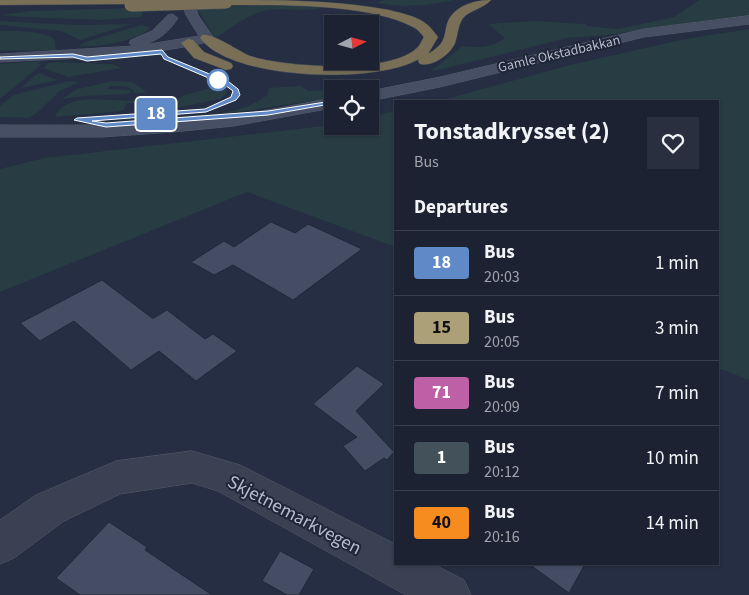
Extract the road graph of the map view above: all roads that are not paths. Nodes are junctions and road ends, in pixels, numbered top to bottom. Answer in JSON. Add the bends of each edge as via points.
{"nodes":[{"id":1,"x":170,"y":0,"type":"edge"},
{"id":2,"x":188,"y":0,"type":"edge"},
{"id":3,"x":296,"y":0,"type":"edge"},
{"id":4,"x":486,"y":0,"type":"edge"},
{"id":5,"x":0,"y":2,"type":"edge"},
{"id":6,"x":226,"y":2,"type":"junction"},
{"id":7,"x":132,"y":3,"type":"junction"},
{"id":8,"x":0,"y":6,"type":"edge"},
{"id":9,"x":172,"y":18,"type":"junction"},
{"id":10,"x":749,"y":20,"type":"edge"},
{"id":11,"x":207,"y":38,"type":"junction"},
{"id":12,"x":187,"y":41,"type":"junction"},
{"id":13,"x":123,"y":46,"type":"junction"},
{"id":14,"x":0,"y":53,"type":"edge"},
{"id":15,"x":0,"y":58,"type":"edge"},
{"id":16,"x":379,"y":94,"type":"edge"},
{"id":17,"x":324,"y":104,"type":"edge"},
{"id":18,"x":268,"y":113,"type":"junction"},
{"id":19,"x":0,"y":126,"type":"edge"},
{"id":20,"x":0,"y":131,"type":"edge"},
{"id":21,"x":0,"y":544,"type":"edge"},
{"id":22,"x":448,"y":595,"type":"edge"}],
"edges":[{"from":1,"to":9,"type":"main road"},
{"from":2,"to":7,"type":"highway","bridge":true},
{"from":2,"to":11,"type":"main road","via":[[192,15]]},
{"from":3,"to":6,"type":"highway"},
{"from":4,"to":12,"type":"highway","via":[[461,13],[448,44],[434,57],[404,69],[367,77],[300,80],[248,73],[205,58],[190,49]]},
{"from":5,"to":7,"type":"highway"},
{"from":6,"to":7,"type":"highway","bridge":true},
{"from":6,"to":11,"type":"highway","via":[[320,3],[378,8],[411,18],[425,26],[431,37],[426,48],[405,60],[374,68],[329,71],[292,69],[253,61],[222,49]]},
{"from":7,"to":8,"type":"highway"},
{"from":9,"to":12,"type":"main road"},
{"from":9,"to":13,"type":"main road","via":[[166,29],[156,36]]},
{"from":10,"to":16,"type":"main road","name":"Gamle Okstadbakkan","via":[[644,33]]},
{"from":11,"to":12,"type":"main road"},
{"from":12,"to":13,"type":"main road"},
{"from":12,"to":15,"type":"main road","via":[[101,54]]},
{"from":13,"to":14,"type":"main road","via":[[72,52]]},
{"from":17,"to":18,"type":"main road"},
{"from":18,"to":19,"type":"main road","via":[[106,125]]},
{"from":18,"to":20,"type":"main road","via":[[234,121],[164,128]]},
{"from":21,"to":22,"type":"street","name":"Skjetnemarkvegen","via":[[50,508],[116,478],[192,467],[227,477]]}]}
